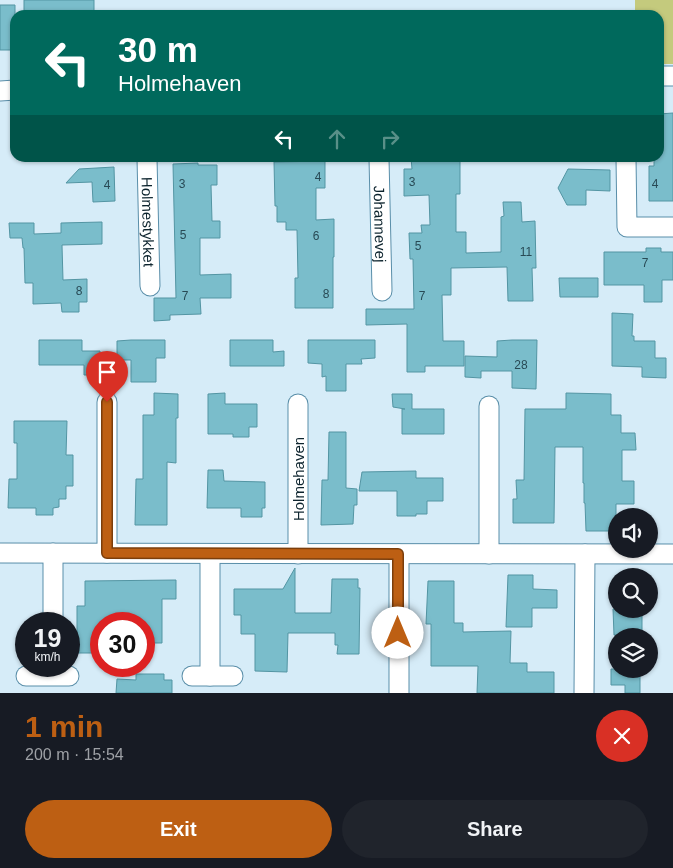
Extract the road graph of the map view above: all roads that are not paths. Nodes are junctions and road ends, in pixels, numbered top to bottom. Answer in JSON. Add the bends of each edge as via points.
{"nodes":[{"id":1,"x":148,"y":162,"type":"edge"},
{"id":2,"x":379,"y":162,"type":"edge"},
{"id":3,"x":626,"y":162,"type":"edge"},
{"id":4,"x":673,"y":227,"type":"edge"},
{"id":5,"x":150,"y":286,"type":"dead end"},
{"id":6,"x":382,"y":291,"type":"dead end"},
{"id":7,"x":107,"y":402,"type":"dead end"},
{"id":8,"x":298,"y":404,"type":"dead end"},
{"id":9,"x":489,"y":406,"type":"dead end"},
{"id":10,"x":0,"y":553,"type":"edge"},
{"id":11,"x":53,"y":553,"type":"junction"},
{"id":12,"x":107,"y":553,"type":"junction"},
{"id":13,"x":210,"y":554,"type":"junction"},
{"id":14,"x":298,"y":554,"type":"junction"},
{"id":15,"x":398,"y":554,"type":"junction"},
{"id":16,"x":489,"y":554,"type":"junction"},
{"id":17,"x":584,"y":554,"type":"junction"},
{"id":18,"x":673,"y":554,"type":"edge"},
{"id":19,"x":53,"y":612,"type":"edge"},
{"id":20,"x":234,"y":676,"type":"dead end"},
{"id":21,"x":398,"y":693,"type":"edge"},
{"id":22,"x":584,"y":693,"type":"edge"}],
"edges":[{"from":1,"to":5,"type":"street","name":"Holmestykket"},
{"from":2,"to":6,"type":"street","name":"Johannevej"},
{"from":3,"to":4,"type":"street","via":[[627,227]]},
{"from":7,"to":12,"type":"street"},
{"from":8,"to":14,"type":"street","name":"Holmehaven"},
{"from":9,"to":16,"type":"street"},
{"from":10,"to":11,"type":"street"},
{"from":11,"to":12,"type":"street"},
{"from":11,"to":19,"type":"street"},
{"from":12,"to":13,"type":"street"},
{"from":13,"to":14,"type":"street"},
{"from":13,"to":20,"type":"street","via":[[201,676]]},
{"from":14,"to":15,"type":"street"},
{"from":15,"to":16,"type":"street"},
{"from":15,"to":21,"type":"street"},
{"from":16,"to":17,"type":"street"},
{"from":17,"to":18,"type":"street"},
{"from":17,"to":22,"type":"street"}]}
